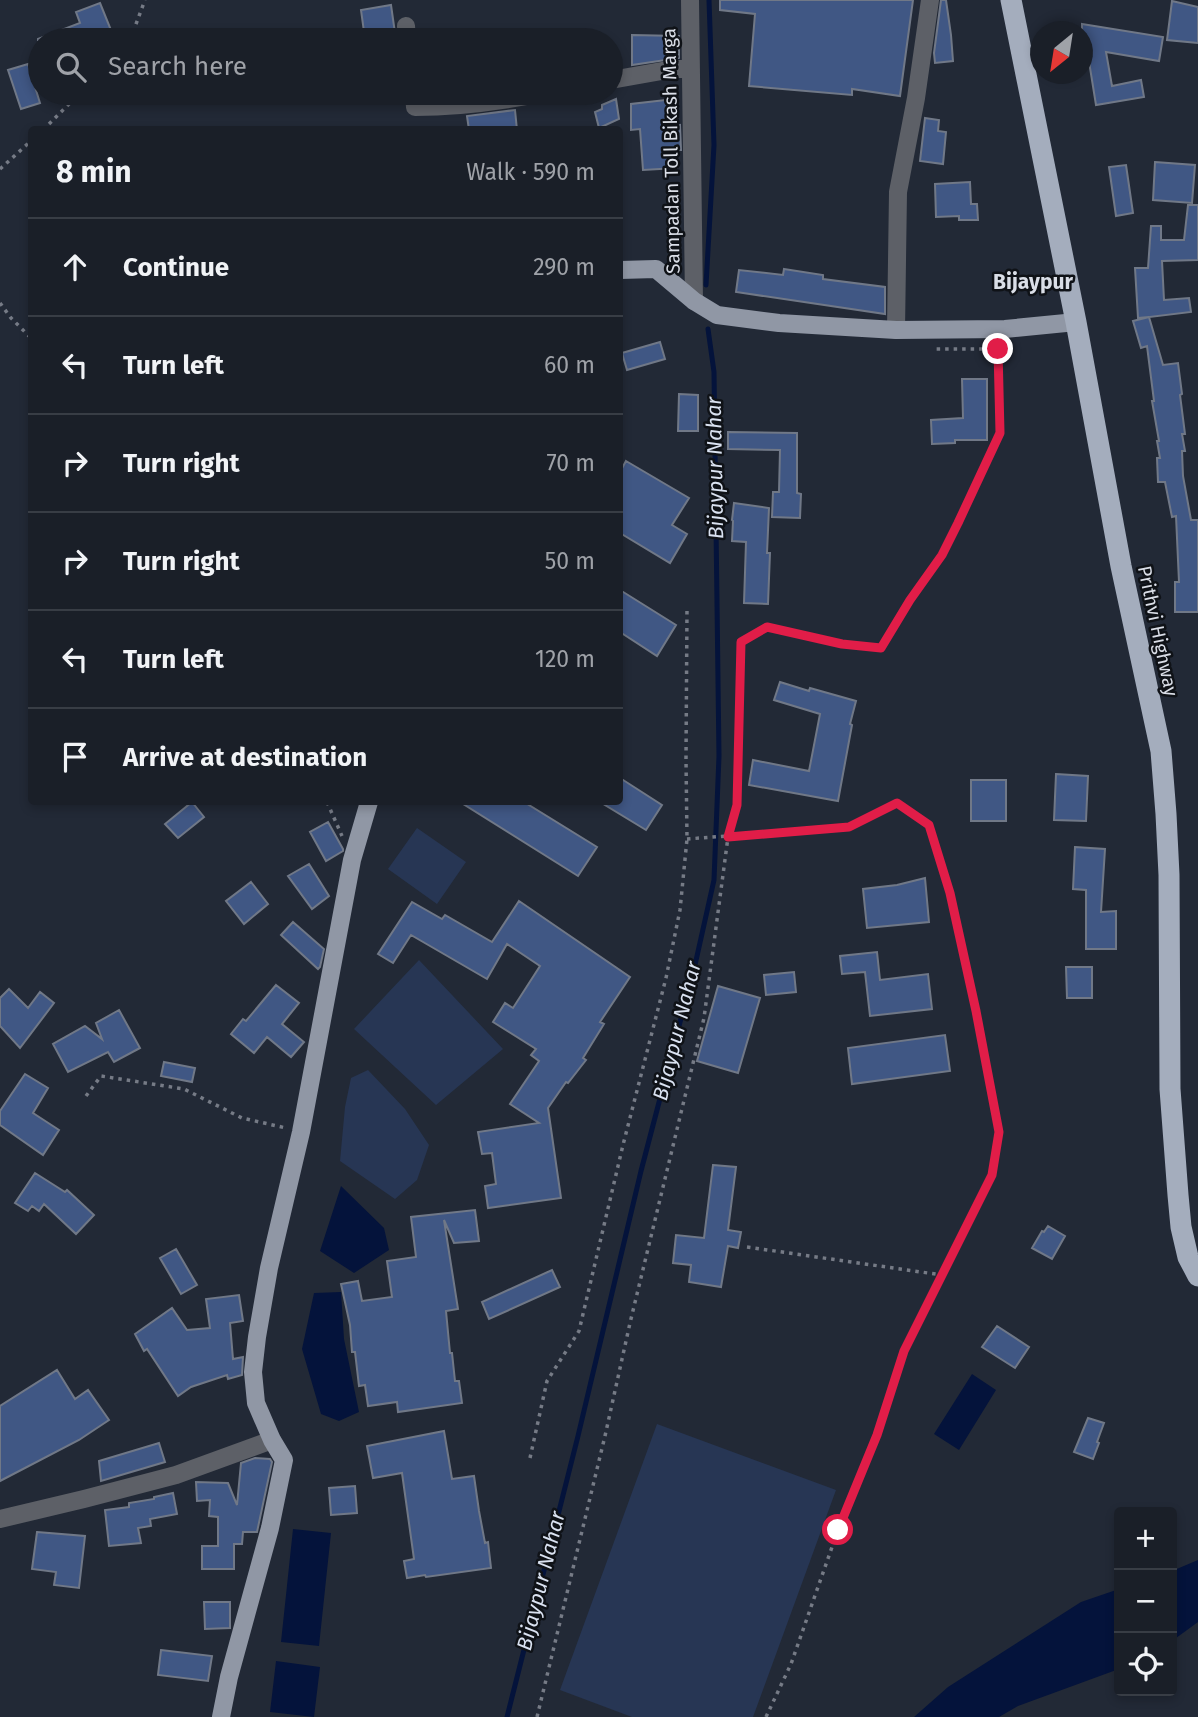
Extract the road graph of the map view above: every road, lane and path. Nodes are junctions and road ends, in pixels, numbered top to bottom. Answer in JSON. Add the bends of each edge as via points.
{"nodes":[{"id":1,"x":145,"y":0,"type":"edge"},
{"id":2,"x":690,"y":0,"type":"edge"},
{"id":3,"x":930,"y":0,"type":"edge"},
{"id":4,"x":1011,"y":0,"type":"edge"},
{"id":5,"x":134,"y":28,"type":"edge"},
{"id":6,"x":691,"y":69,"type":"junction"},
{"id":7,"x":623,"y":78,"type":"edge"},
{"id":8,"x":67,"y":105,"type":"edge"},
{"id":9,"x":415,"y":105,"type":"edge"},
{"id":10,"x":454,"y":105,"type":"edge"},
{"id":11,"x":47,"y":126,"type":"edge"},
{"id":12,"x":28,"y":144,"type":"edge"},
{"id":13,"x":0,"y":169,"type":"edge"},
{"id":14,"x":623,"y":270,"type":"edge"},
{"id":15,"x":694,"y":301,"type":"junction"},
{"id":16,"x":0,"y":303,"type":"edge"},
{"id":17,"x":1076,"y":322,"type":"junction"},
{"id":18,"x":896,"y":330,"type":"junction"},
{"id":19,"x":28,"y":335,"type":"edge"},
{"id":20,"x":928,"y":349,"type":"dead end"},
{"id":21,"x":687,"y":609,"type":"dead end"},
{"id":22,"x":328,"y":805,"type":"edge"},
{"id":23,"x":368,"y":805,"type":"edge"},
{"id":24,"x":728,"y":837,"type":"junction"},
{"id":25,"x":687,"y":839,"type":"junction"},
{"id":26,"x":352,"y":860,"type":"junction"},
{"id":27,"x":86,"y":1096,"type":"dead end"},
{"id":28,"x":301,"y":1132,"type":"junction"},
{"id":29,"x":747,"y":1247,"type":"dead end"},
{"id":30,"x":942,"y":1275,"type":"junction"},
{"id":31,"x":1198,"y":1276,"type":"edge"},
{"id":32,"x":272,"y":1440,"type":"junction"},
{"id":33,"x":530,"y":1458,"type":"dead end"},
{"id":34,"x":0,"y":1519,"type":"edge"},
{"id":35,"x":221,"y":1717,"type":"edge"},
{"id":36,"x":537,"y":1717,"type":"edge"},
{"id":37,"x":766,"y":1717,"type":"edge"}],
"edges":[{"from":1,"to":5,"type":"path"},
{"from":2,"to":6,"type":"street","name":"Sampadan Toll Bikash Marga"},
{"from":3,"to":18,"type":"street","via":[[898,192]]},
{"from":4,"to":17,"type":"highway","name":"Prithvi Highway"},
{"from":6,"to":7,"type":"street"},
{"from":6,"to":15,"type":"street","name":"Sampadan Toll Bikash Marga"},
{"from":8,"to":11,"type":"path"},
{"from":9,"to":10,"type":"street"},
{"from":12,"to":13,"type":"path"},
{"from":14,"to":15,"type":"main road","via":[[656,269]]},
{"from":15,"to":18,"type":"main road","via":[[717,314],[779,323]]},
{"from":16,"to":19,"type":"path"},
{"from":17,"to":18,"type":"main road","via":[[1005,329]]},
{"from":17,"to":31,"type":"highway","name":"Prithvi Highway","via":[[1161,751],[1169,875],[1169,1052],[1176,1169],[1181,1227]]},
{"from":20,"to":24,"type":"path","via":[[998,349],[1000,433],[942,555],[881,648],[767,627],[741,642],[737,805]]},
{"from":21,"to":25,"type":"path"},
{"from":22,"to":26,"type":"path"},
{"from":23,"to":26,"type":"main road"},
{"from":24,"to":25,"type":"path"},
{"from":24,"to":30,"type":"path","via":[[849,827],[897,803],[929,825],[950,893],[999,1132],[992,1175]]},
{"from":24,"to":36,"type":"path","via":[[704,1018]]},
{"from":25,"to":33,"type":"path","via":[[680,910],[666,978],[579,1331],[547,1381]]},
{"from":26,"to":28,"type":"main road"},
{"from":27,"to":28,"type":"path","via":[[101,1076],[184,1089],[242,1118]]},
{"from":28,"to":32,"type":"main road","via":[[269,1268],[253,1372],[256,1403]]},
{"from":29,"to":30,"type":"path"},
{"from":30,"to":37,"type":"path","via":[[904,1351],[791,1664]]},
{"from":32,"to":34,"type":"street","via":[[176,1475]]},
{"from":32,"to":35,"type":"main road","via":[[284,1460]]}]}
